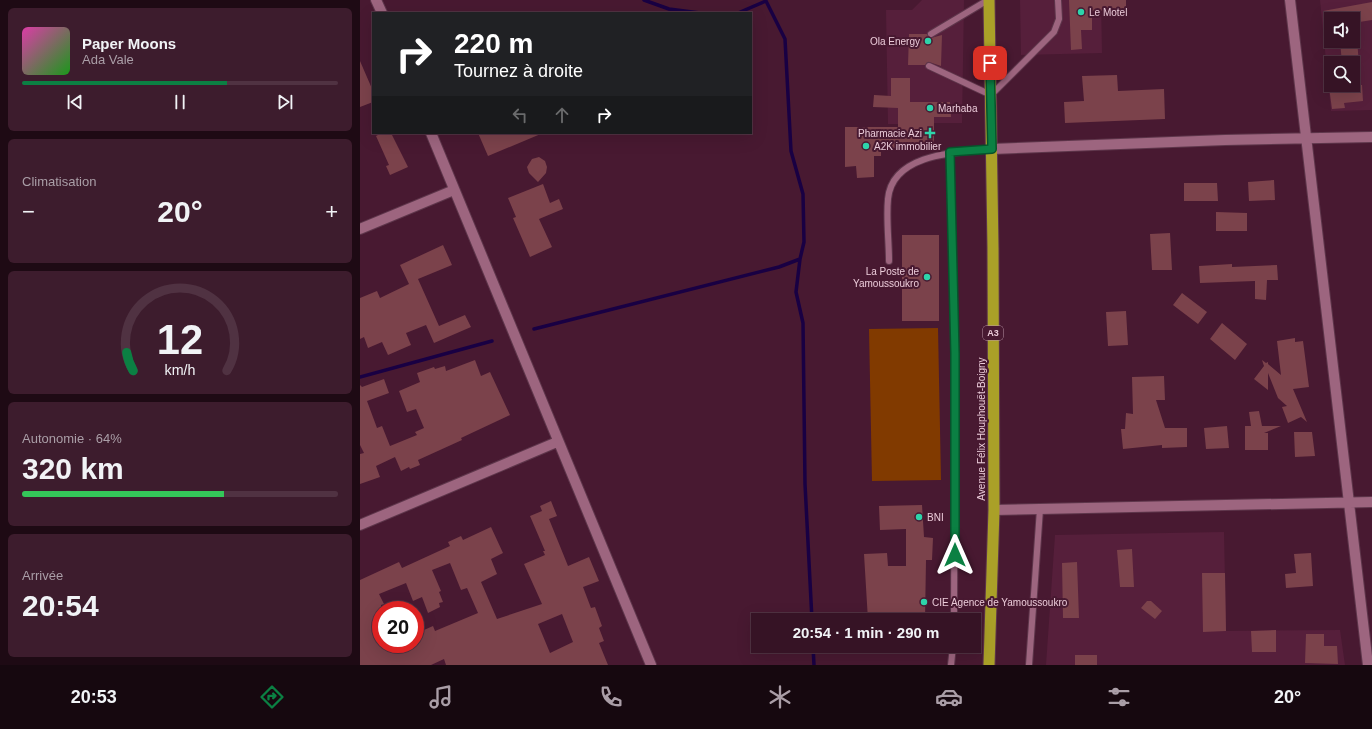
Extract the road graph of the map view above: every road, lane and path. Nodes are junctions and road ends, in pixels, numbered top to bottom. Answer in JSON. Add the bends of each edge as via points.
{"nodes":[{"id":1,"x":376,"y":0,"type":"edge"},
{"id":2,"x":989,"y":0,"type":"edge"},
{"id":3,"x":1058,"y":0,"type":"edge"},
{"id":4,"x":1290,"y":0,"type":"edge"},
{"id":5,"x":382,"y":12,"type":"edge"},
{"id":6,"x":931,"y":34,"type":"dead end"},
{"id":7,"x":929,"y":66,"type":"dead end"},
{"id":8,"x":991,"y":95,"type":"junction"},
{"id":9,"x":430,"y":134,"type":"edge"},
{"id":10,"x":1372,"y":137,"type":"edge"},
{"id":11,"x":1306,"y":138,"type":"junction"},
{"id":12,"x":992,"y":149,"type":"junction"},
{"id":13,"x":950,"y":152,"type":"junction"},
{"id":14,"x":454,"y":190,"type":"junction"},
{"id":15,"x":360,"y":229,"type":"edge"},
{"id":16,"x":889,"y":261,"type":"dead end"},
{"id":17,"x":558,"y":442,"type":"junction"},
{"id":18,"x":1348,"y":502,"type":"junction"},
{"id":19,"x":1372,"y":502,"type":"edge"},
{"id":20,"x":1040,"y":509,"type":"junction"},
{"id":21,"x":994,"y":510,"type":"junction"},
{"id":22,"x":360,"y":525,"type":"edge"},
{"id":23,"x":954,"y":613,"type":"edge"},
{"id":24,"x":952,"y":653,"type":"edge"},
{"id":25,"x":651,"y":665,"type":"edge"},
{"id":26,"x":951,"y":665,"type":"edge"},
{"id":27,"x":989,"y":665,"type":"edge"},
{"id":28,"x":1029,"y":665,"type":"edge"},
{"id":29,"x":1368,"y":665,"type":"edge"}],
"edges":[{"from":1,"to":5,"type":"street"},
{"from":2,"to":6,"type":"lane"},
{"from":2,"to":8,"type":"highway","name":"Avenue Félix Houphouët-Boigny","number":"A3"},
{"from":3,"to":8,"type":"lane","via":[[1059,19],[1054,32]]},
{"from":4,"to":11,"type":"street"},
{"from":7,"to":8,"type":"lane"},
{"from":8,"to":12,"type":"highway","name":"Avenue Félix Houphouët-Boigny","number":"A3"},
{"from":9,"to":14,"type":"street"},
{"from":10,"to":11,"type":"street"},
{"from":11,"to":12,"type":"street"},
{"from":11,"to":18,"type":"street"},
{"from":12,"to":13,"type":"lane"},
{"from":12,"to":21,"type":"highway","name":"Avenue Félix Houphouët-Boigny","number":"A3"},
{"from":13,"to":16,"type":"lane","via":[[913,163],[892,182],[888,198]]},
{"from":13,"to":23,"type":"lane","via":[[955,353]]},
{"from":14,"to":15,"type":"street"},
{"from":14,"to":17,"type":"street"},
{"from":17,"to":22,"type":"street"},
{"from":17,"to":25,"type":"street"},
{"from":18,"to":19,"type":"street"},
{"from":18,"to":20,"type":"street"},
{"from":18,"to":29,"type":"street"},
{"from":20,"to":21,"type":"street"},
{"from":20,"to":28,"type":"lane"},
{"from":21,"to":27,"type":"highway","name":"Avenue Félix Houphouët-Boigny","number":"A3"},
{"from":24,"to":26,"type":"lane"}]}
